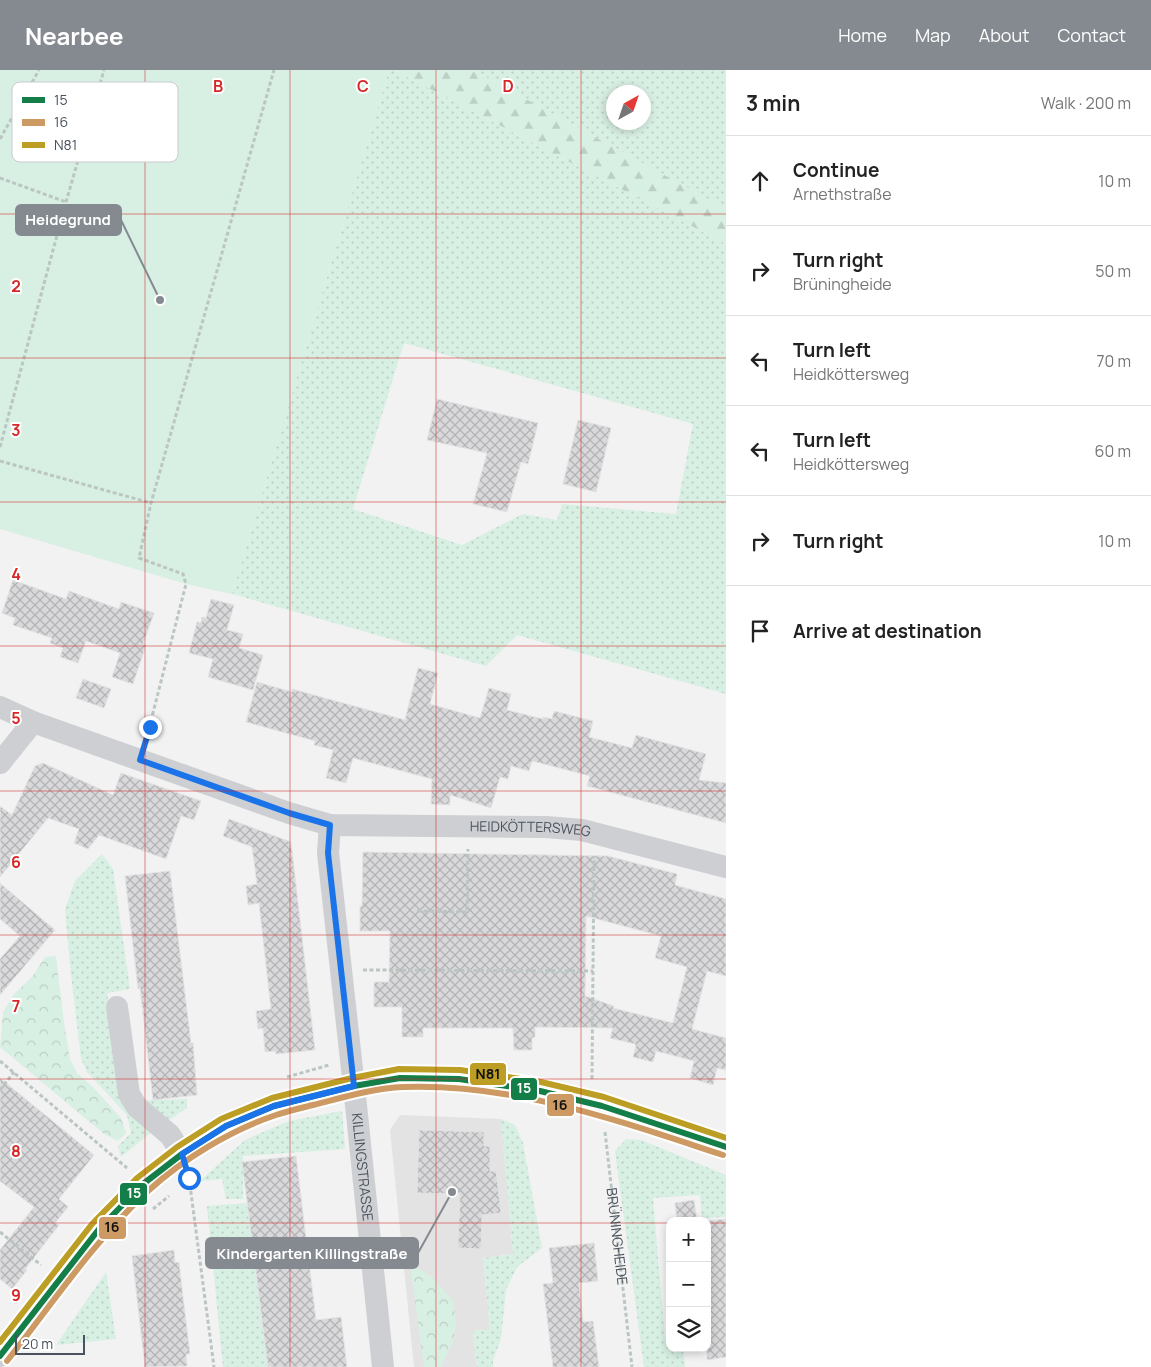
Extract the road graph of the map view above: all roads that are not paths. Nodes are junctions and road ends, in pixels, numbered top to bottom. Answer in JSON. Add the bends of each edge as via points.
{"nodes":[{"id":1,"x":0,"y":707,"type":"edge"},
{"id":2,"x":33,"y":722,"type":"junction"},
{"id":3,"x":0,"y":763,"type":"edge"},
{"id":4,"x":330,"y":825,"type":"junction"},
{"id":5,"x":726,"y":868,"type":"edge"},
{"id":6,"x":117,"y":1007,"type":"dead end"},
{"id":7,"x":354,"y":1086,"type":"junction"},
{"id":8,"x":726,"y":1147,"type":"edge"},
{"id":9,"x":182,"y":1154,"type":"junction"},
{"id":10,"x":0,"y":1356,"type":"edge"},
{"id":11,"x":383,"y":1367,"type":"edge"}],
"edges":[{"from":1,"to":2,"type":"street","name":"HEIDKÖTTERSWEG"},
{"from":2,"to":3,"type":"street"},
{"from":2,"to":4,"type":"street","name":"HEIDKÖTTERSWEG"},
{"from":4,"to":5,"type":"street","name":"HEIDKÖTTERSWEG","via":[[582,830]]},
{"from":4,"to":7,"type":"street","via":[[328,853]]},
{"from":6,"to":9,"type":"street","via":[[129,1094],[136,1107],[170,1135]]},
{"from":7,"to":8,"type":"street","via":[[400,1078],[459,1079],[540,1091],[596,1105]]},
{"from":7,"to":9,"type":"street","via":[[274,1106],[226,1126]]},
{"from":7,"to":11,"type":"street","name":"KILLINGSTRASSE"},
{"from":9,"to":10,"type":"street","via":[[143,1184],[99,1228]]}]}
